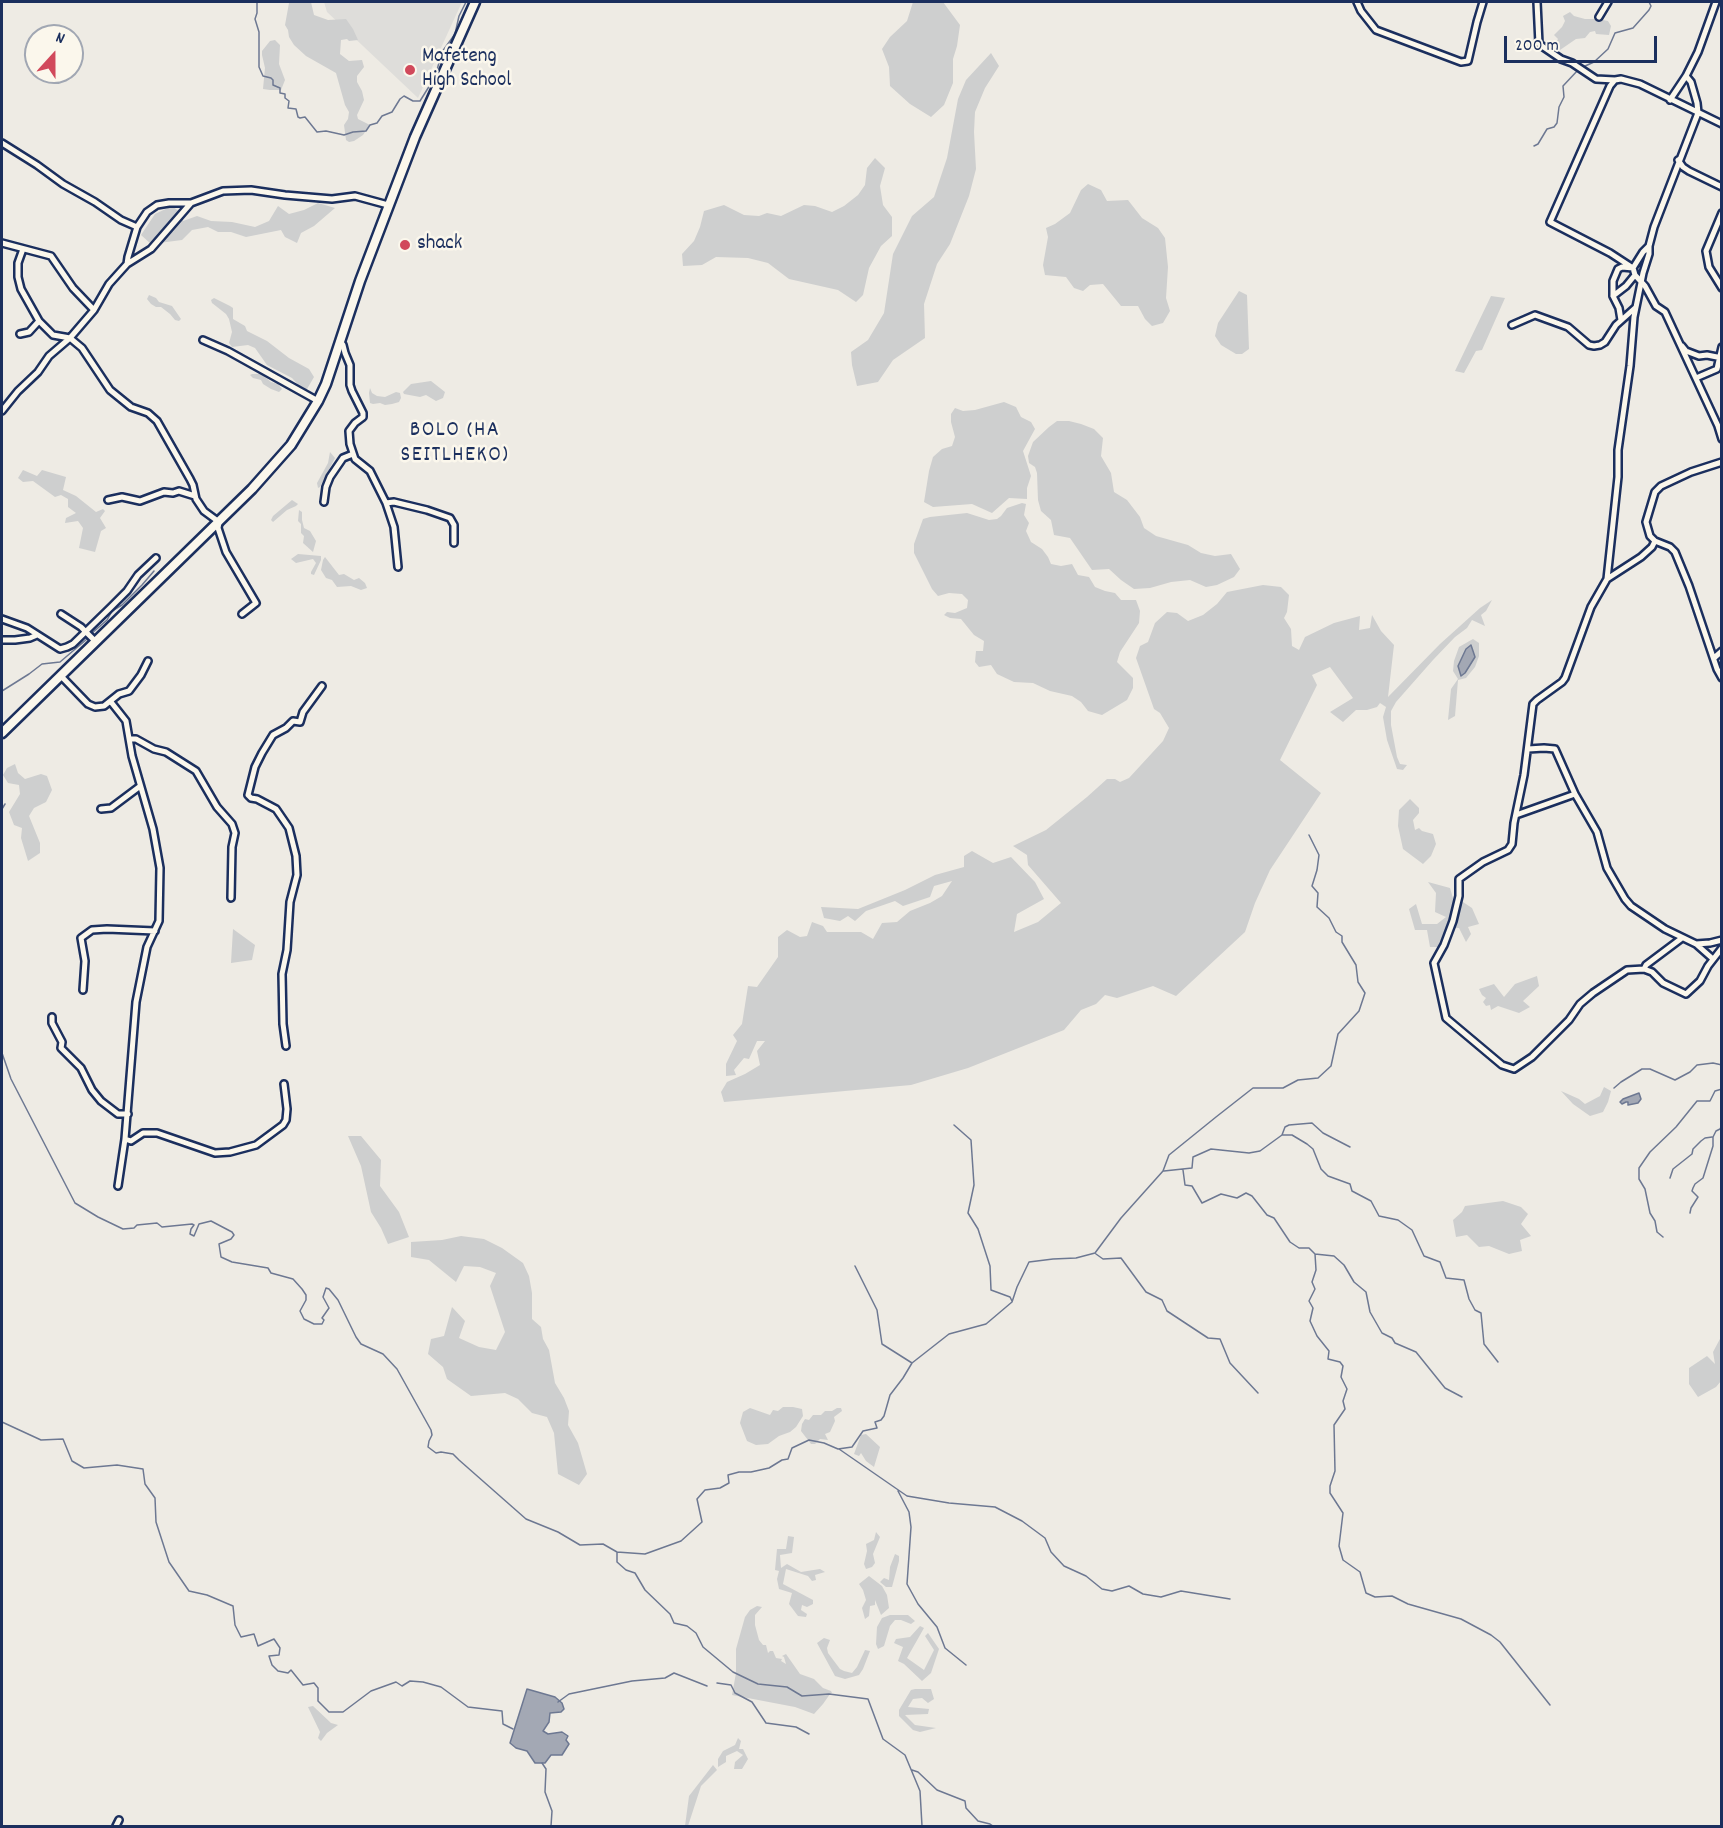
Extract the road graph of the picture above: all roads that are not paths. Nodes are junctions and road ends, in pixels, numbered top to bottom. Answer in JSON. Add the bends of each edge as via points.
{"nodes":[{"id":1,"x":475,"y":2,"type":"edge"},
{"id":2,"x":1357,"y":2,"type":"edge"},
{"id":3,"x":1483,"y":2,"type":"edge"},
{"id":4,"x":1537,"y":2,"type":"edge"},
{"id":5,"x":1608,"y":2,"type":"edge"},
{"id":6,"x":1716,"y":2,"type":"edge"},
{"id":7,"x":1599,"y":17,"type":"dead end"},
{"id":8,"x":1686,"y":76,"type":"junction"},
{"id":9,"x":1615,"y":80,"type":"junction"},
{"id":10,"x":1670,"y":100,"type":"junction"},
{"id":11,"x":1698,"y":114,"type":"junction"},
{"id":12,"x":1722,"y":124,"type":"edge"},
{"id":13,"x":2,"y":143,"type":"edge"},
{"id":14,"x":1678,"y":160,"type":"junction"},
{"id":15,"x":1722,"y":187,"type":"edge"},
{"id":16,"x":191,"y":203,"type":"junction"},
{"id":17,"x":388,"y":205,"type":"junction"},
{"id":18,"x":1722,"y":213,"type":"edge"},
{"id":19,"x":137,"y":227,"type":"junction"},
{"id":20,"x":2,"y":243,"type":"edge"},
{"id":21,"x":1649,"y":246,"type":"junction"},
{"id":22,"x":23,"y":249,"type":"junction"},
{"id":23,"x":128,"y":264,"type":"junction"},
{"id":24,"x":1634,"y":271,"type":"junction"},
{"id":25,"x":1641,"y":283,"type":"junction"},
{"id":26,"x":1722,"y":288,"type":"edge"},
{"id":27,"x":1613,"y":296,"type":"junction"},
{"id":28,"x":1639,"y":297,"type":"junction"},
{"id":29,"x":1653,"y":300,"type":"junction"},
{"id":30,"x":1636,"y":306,"type":"junction"},
{"id":31,"x":94,"y":310,"type":"junction"},
{"id":32,"x":1621,"y":320,"type":"junction"},
{"id":33,"x":39,"y":321,"type":"junction"},
{"id":34,"x":1512,"y":325,"type":"dead end"},
{"id":35,"x":20,"y":334,"type":"dead end"},
{"id":36,"x":70,"y":338,"type":"junction"},
{"id":37,"x":203,"y":340,"type":"dead end"},
{"id":38,"x":340,"y":341,"type":"junction"},
{"id":39,"x":1679,"y":344,"type":"junction"},
{"id":40,"x":1722,"y":347,"type":"edge"},
{"id":41,"x":1721,"y":357,"type":"edge"},
{"id":42,"x":1696,"y":378,"type":"junction"},
{"id":43,"x":318,"y":401,"type":"junction"},
{"id":44,"x":2,"y":411,"type":"edge"},
{"id":45,"x":1720,"y":425,"type":"edge"},
{"id":46,"x":1722,"y":439,"type":"edge"},
{"id":47,"x":353,"y":454,"type":"junction"},
{"id":48,"x":1721,"y":462,"type":"edge"},
{"id":49,"x":1722,"y":469,"type":"edge"},
{"id":50,"x":195,"y":496,"type":"junction"},
{"id":51,"x":108,"y":500,"type":"dead end"},
{"id":52,"x":324,"y":502,"type":"dead end"},
{"id":53,"x":386,"y":503,"type":"junction"},
{"id":54,"x":219,"y":522,"type":"junction"},
{"id":55,"x":1655,"y":541,"type":"junction"},
{"id":56,"x":454,"y":543,"type":"dead end"},
{"id":57,"x":156,"y":558,"type":"dead end"},
{"id":58,"x":398,"y":567,"type":"dead end"},
{"id":59,"x":1607,"y":579,"type":"junction"},
{"id":60,"x":61,"y":614,"type":"dead end"},
{"id":61,"x":242,"y":614,"type":"dead end"},
{"id":62,"x":2,"y":619,"type":"edge"},
{"id":63,"x":86,"y":632,"type":"junction"},
{"id":64,"x":37,"y":634,"type":"junction"},
{"id":65,"x":2,"y":640,"type":"edge"},
{"id":66,"x":96,"y":642,"type":"junction"},
{"id":67,"x":1722,"y":651,"type":"edge"},
{"id":68,"x":1714,"y":658,"type":"junction"},
{"id":69,"x":148,"y":661,"type":"dead end"},
{"id":70,"x":62,"y":676,"type":"junction"},
{"id":71,"x":1722,"y":678,"type":"edge"},
{"id":72,"x":322,"y":686,"type":"dead end"},
{"id":73,"x":111,"y":702,"type":"junction"},
{"id":74,"x":2,"y":733,"type":"edge"},
{"id":75,"x":130,"y":739,"type":"junction"},
{"id":76,"x":1528,"y":749,"type":"junction"},
{"id":77,"x":139,"y":787,"type":"junction"},
{"id":78,"x":1575,"y":794,"type":"junction"},
{"id":79,"x":101,"y":809,"type":"dead end"},
{"id":80,"x":1516,"y":815,"type":"junction"},
{"id":81,"x":231,"y":898,"type":"dead end"},
{"id":82,"x":155,"y":931,"type":"junction"},
{"id":83,"x":1682,"y":938,"type":"junction"},
{"id":84,"x":1722,"y":940,"type":"edge"},
{"id":85,"x":1696,"y":944,"type":"junction"},
{"id":86,"x":1722,"y":948,"type":"edge"},
{"id":87,"x":1713,"y":959,"type":"junction"},
{"id":88,"x":1644,"y":969,"type":"junction"},
{"id":89,"x":83,"y":990,"type":"dead end"},
{"id":90,"x":52,"y":1017,"type":"dead end"},
{"id":91,"x":286,"y":1046,"type":"dead end"},
{"id":92,"x":284,"y":1084,"type":"dead end"},
{"id":93,"x":128,"y":1114,"type":"junction"},
{"id":94,"x":125,"y":1139,"type":"junction"},
{"id":95,"x":118,"y":1186,"type":"dead end"},
{"id":96,"x":119,"y":1820,"type":"dead end"},
{"id":97,"x":116,"y":1827,"type":"edge"}],
"edges":[{"from":1,"to":17,"type":"main road"},
{"from":2,"to":3,"type":"street","via":[[1376,30],[1461,62],[1468,61]]},
{"from":4,"to":9,"type":"street","via":[[1539,44],[1596,80]]},
{"from":5,"to":7,"type":"street"},
{"from":6,"to":8,"type":"street"},
{"from":8,"to":10,"type":"street"},
{"from":8,"to":11,"type":"street"},
{"from":9,"to":10,"type":"street","via":[[1640,84]]},
{"from":9,"to":24,"type":"street","via":[[1550,222],[1610,253]]},
{"from":10,"to":11,"type":"street"},
{"from":11,"to":12,"type":"street"},
{"from":11,"to":14,"type":"street"},
{"from":13,"to":19,"type":"street"},
{"from":14,"to":15,"type":"street","via":[[1689,171]]},
{"from":14,"to":21,"type":"street"},
{"from":16,"to":17,"type":"street","via":[[223,191],[251,190],[332,199],[355,196]]},
{"from":16,"to":19,"type":"street","via":[[157,205]]},
{"from":16,"to":23,"type":"street","via":[[151,249]]},
{"from":17,"to":38,"type":"main road"},
{"from":18,"to":26,"type":"street","via":[[1706,251],[1709,267]]},
{"from":19,"to":23,"type":"street"},
{"from":20,"to":22,"type":"street"},
{"from":21,"to":24,"type":"street"},
{"from":21,"to":25,"type":"street"},
{"from":22,"to":31,"type":"street","via":[[51,256]]},
{"from":22,"to":33,"type":"street","via":[[18,277]]},
{"from":23,"to":31,"type":"street","via":[[109,284]]},
{"from":24,"to":25,"type":"street"},
{"from":24,"to":27,"type":"street","via":[[1626,286]]},
{"from":24,"to":27,"type":"street","via":[[1618,269]]},
{"from":25,"to":28,"type":"street"},
{"from":25,"to":29,"type":"street"},
{"from":27,"to":32,"type":"street"},
{"from":28,"to":29,"type":"street"},
{"from":28,"to":30,"type":"street"},
{"from":29,"to":39,"type":"street","via":[[1665,312]]},
{"from":30,"to":32,"type":"street"},
{"from":30,"to":59,"type":"street"},
{"from":31,"to":36,"type":"street"},
{"from":32,"to":34,"type":"street","via":[[1605,342],[1594,346],[1568,327],[1535,315]]},
{"from":33,"to":35,"type":"street","via":[[29,332]]},
{"from":33,"to":36,"type":"street","via":[[53,335]]},
{"from":36,"to":44,"type":"street"},
{"from":36,"to":50,"type":"street","via":[[90,357],[110,390],[157,421],[190,479]]},
{"from":37,"to":43,"type":"street"},
{"from":38,"to":43,"type":"main road"},
{"from":38,"to":47,"type":"street","via":[[350,365],[350,385],[363,413],[349,431]]},
{"from":39,"to":41,"type":"street","via":[[1700,356]]},
{"from":39,"to":42,"type":"street"},
{"from":40,"to":41,"type":"street"},
{"from":41,"to":42,"type":"street","via":[[1717,369]]},
{"from":42,"to":45,"type":"street"},
{"from":43,"to":54,"type":"main road","via":[[291,445]]},
{"from":45,"to":46,"type":"street"},
{"from":47,"to":52,"type":"street","via":[[343,458],[330,477]]},
{"from":47,"to":53,"type":"street","via":[[370,471]]},
{"from":48,"to":49,"type":"street"},
{"from":48,"to":55,"type":"street","via":[[1691,472],[1655,492],[1646,522]]},
{"from":50,"to":51,"type":"street","via":[[179,491],[140,501],[122,497]]},
{"from":50,"to":54,"type":"street","via":[[204,511]]},
{"from":53,"to":56,"type":"street","via":[[450,518]]},
{"from":53,"to":58,"type":"street","via":[[394,527]]},
{"from":54,"to":61,"type":"street","via":[[226,552],[256,603]]},
{"from":54,"to":66,"type":"main road"},
{"from":55,"to":59,"type":"street","via":[[1641,556]]},
{"from":55,"to":68,"type":"street","via":[[1675,552]]},
{"from":57,"to":63,"type":"street"},
{"from":59,"to":76,"type":"street","via":[[1591,607],[1565,678],[1533,704]]},
{"from":60,"to":63,"type":"street"},
{"from":62,"to":64,"type":"street"},
{"from":63,"to":64,"type":"street","via":[[60,649]]},
{"from":63,"to":66,"type":"street"},
{"from":64,"to":65,"type":"street"},
{"from":66,"to":70,"type":"main road"},
{"from":67,"to":68,"type":"street"},
{"from":68,"to":71,"type":"street"},
{"from":69,"to":73,"type":"street","via":[[129,691]]},
{"from":70,"to":73,"type":"street","via":[[88,704],[95,707]]},
{"from":70,"to":74,"type":"main road"},
{"from":72,"to":91,"type":"street","via":[[300,722],[293,721],[273,735],[255,767],[248,795],[276,809],[289,828],[296,856],[297,875],[282,974]]},
{"from":73,"to":75,"type":"street","via":[[126,721]]},
{"from":75,"to":77,"type":"street"},
{"from":75,"to":81,"type":"street","via":[[166,752],[196,771],[232,824],[235,833]]},
{"from":76,"to":78,"type":"street","via":[[1555,749]]},
{"from":76,"to":80,"type":"street"},
{"from":77,"to":79,"type":"street","via":[[111,808]]},
{"from":77,"to":82,"type":"street","via":[[153,829],[160,868],[159,921]]},
{"from":78,"to":80,"type":"street"},
{"from":78,"to":83,"type":"street","via":[[1597,831],[1607,868],[1625,899]]},
{"from":80,"to":88,"type":"street","via":[[1510,848],[1460,879],[1453,921],[1434,963],[1446,1018],[1503,1065],[1514,1069],[1532,1057],[1593,993],[1627,970]]},
{"from":82,"to":89,"type":"street","via":[[92,930],[81,938],[85,961]]},
{"from":82,"to":93,"type":"street","via":[[147,947],[136,1002]]},
{"from":83,"to":85,"type":"street"},
{"from":83,"to":88,"type":"street"},
{"from":84,"to":85,"type":"street"},
{"from":85,"to":87,"type":"street"},
{"from":86,"to":87,"type":"street"},
{"from":87,"to":88,"type":"street","via":[[1700,981],[1686,994]]},
{"from":90,"to":93,"type":"street","via":[[62,1048],[81,1068],[92,1090],[118,1114]]},
{"from":92,"to":94,"type":"street","via":[[286,1120],[256,1145],[215,1153],[157,1133],[143,1133],[131,1141]]},
{"from":93,"to":94,"type":"street"},
{"from":94,"to":95,"type":"street"},
{"from":96,"to":97,"type":"street"}]}
